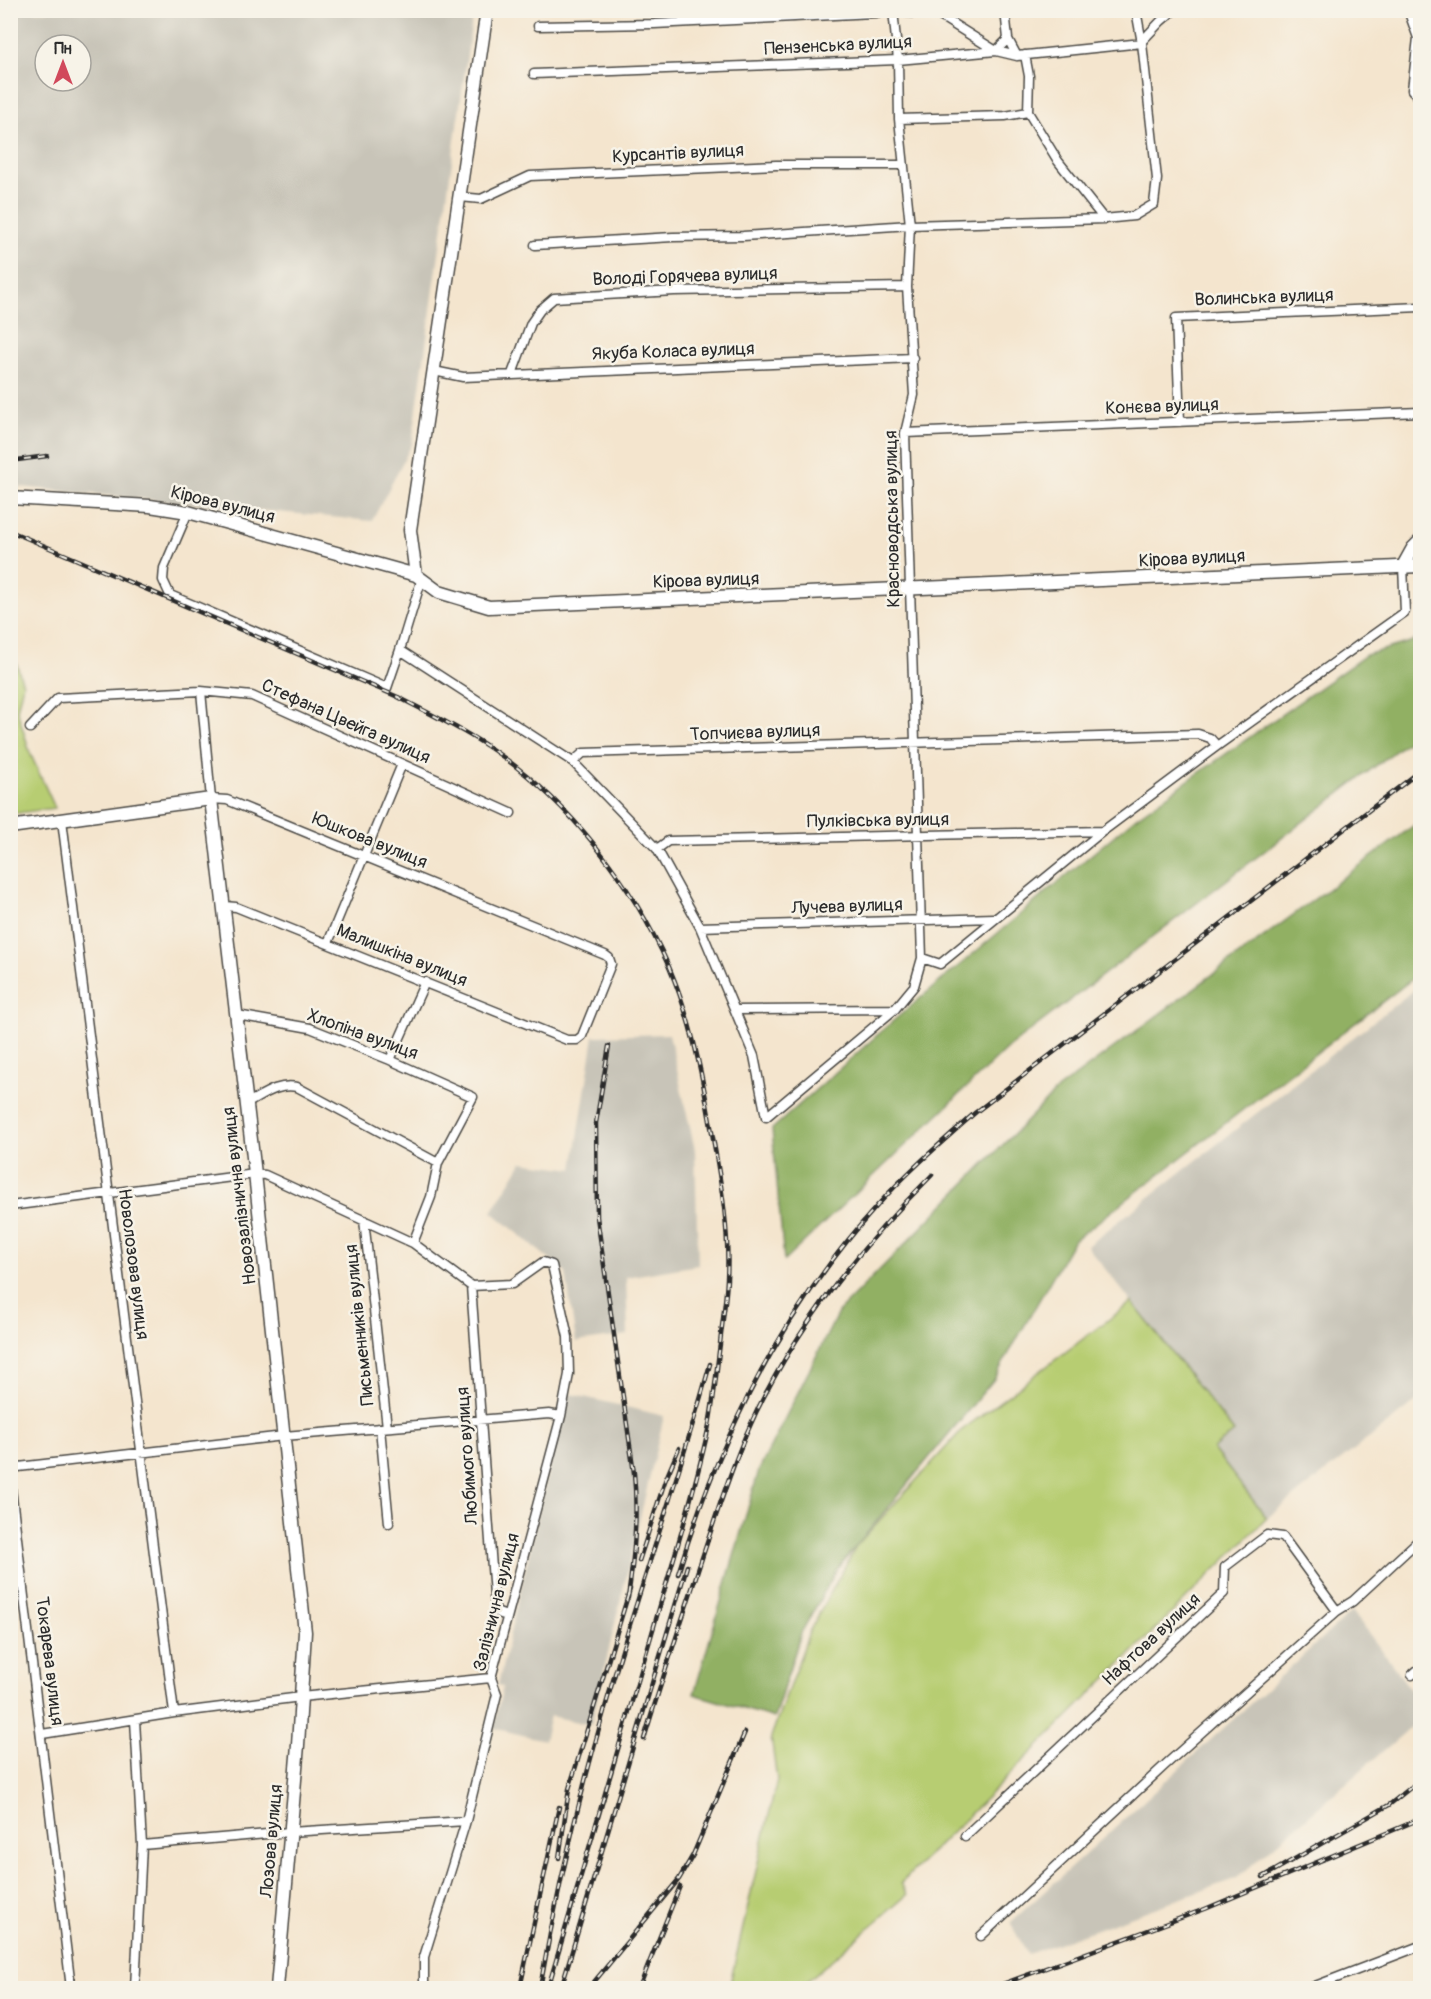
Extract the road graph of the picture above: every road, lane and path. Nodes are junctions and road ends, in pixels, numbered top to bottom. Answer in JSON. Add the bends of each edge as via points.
{"nodes":[{"id":1,"x":487,"y":10,"type":"edge"},
{"id":2,"x":1005,"y":10,"type":"edge"},
{"id":3,"x":1136,"y":10,"type":"edge"},
{"id":4,"x":1174,"y":10,"type":"edge"},
{"id":5,"x":1408,"y":10,"type":"edge"},
{"id":6,"x":893,"y":11,"type":"edge"},
{"id":7,"x":538,"y":26,"type":"dead end"},
{"id":8,"x":1008,"y":39,"type":"junction"},
{"id":9,"x":1142,"y":42,"type":"junction"},
{"id":10,"x":996,"y":51,"type":"junction"},
{"id":11,"x":1021,"y":55,"type":"junction"},
{"id":12,"x":898,"y":60,"type":"junction"},
{"id":13,"x":534,"y":74,"type":"dead end"},
{"id":14,"x":1420,"y":98,"type":"edge"},
{"id":15,"x":1028,"y":112,"type":"junction"},
{"id":16,"x":898,"y":119,"type":"junction"},
{"id":17,"x":902,"y":165,"type":"junction"},
{"id":18,"x":460,"y":197,"type":"junction"},
{"id":19,"x":1104,"y":219,"type":"junction"},
{"id":20,"x":909,"y":225,"type":"junction"},
{"id":21,"x":535,"y":245,"type":"dead end"},
{"id":22,"x":907,"y":287,"type":"junction"},
{"id":23,"x":1420,"y":307,"type":"edge"},
{"id":24,"x":913,"y":358,"type":"junction"},
{"id":25,"x":434,"y":371,"type":"junction"},
{"id":26,"x":512,"y":374,"type":"junction"},
{"id":27,"x":1420,"y":412,"type":"edge"},
{"id":28,"x":1180,"y":422,"type":"junction"},
{"id":29,"x":905,"y":433,"type":"junction"},
{"id":30,"x":10,"y":498,"type":"edge"},
{"id":31,"x":188,"y":512,"type":"junction"},
{"id":32,"x":1420,"y":541,"type":"edge"},
{"id":33,"x":1402,"y":566,"type":"junction"},
{"id":34,"x":1420,"y":566,"type":"edge"},
{"id":35,"x":419,"y":576,"type":"junction"},
{"id":36,"x":909,"y":590,"type":"junction"},
{"id":37,"x":400,"y":650,"type":"junction"},
{"id":38,"x":201,"y":691,"type":"junction"},
{"id":39,"x":30,"y":728,"type":"dead end"},
{"id":40,"x":915,"y":743,"type":"junction"},
{"id":41,"x":1217,"y":746,"type":"junction"},
{"id":42,"x":573,"y":762,"type":"junction"},
{"id":43,"x":402,"y":764,"type":"junction"},
{"id":44,"x":211,"y":798,"type":"junction"},
{"id":45,"x":511,"y":813,"type":"dead end"},
{"id":46,"x":62,"y":820,"type":"junction"},
{"id":47,"x":10,"y":827,"type":"edge"},
{"id":48,"x":1103,"y":831,"type":"junction"},
{"id":49,"x":918,"y":835,"type":"junction"},
{"id":50,"x":657,"y":849,"type":"junction"},
{"id":51,"x":364,"y":856,"type":"junction"},
{"id":52,"x":224,"y":906,"type":"junction"},
{"id":53,"x":994,"y":918,"type":"junction"},
{"id":54,"x":921,"y":920,"type":"junction"},
{"id":55,"x":700,"y":927,"type":"junction"},
{"id":56,"x":328,"y":943,"type":"junction"},
{"id":57,"x":922,"y":958,"type":"junction"},
{"id":58,"x":425,"y":982,"type":"junction"},
{"id":59,"x":895,"y":1009,"type":"junction"},
{"id":60,"x":736,"y":1010,"type":"junction"},
{"id":61,"x":237,"y":1016,"type":"junction"},
{"id":62,"x":567,"y":1040,"type":"joint"},
{"id":63,"x":390,"y":1060,"type":"junction"},
{"id":64,"x":246,"y":1104,"type":"junction"},
{"id":65,"x":438,"y":1163,"type":"junction"},
{"id":66,"x":255,"y":1174,"type":"junction"},
{"id":67,"x":109,"y":1193,"type":"junction"},
{"id":68,"x":10,"y":1206,"type":"edge"},
{"id":69,"x":364,"y":1220,"type":"junction"},
{"id":70,"x":413,"y":1243,"type":"junction"},
{"id":71,"x":471,"y":1286,"type":"junction"},
{"id":72,"x":561,"y":1416,"type":"junction"},
{"id":73,"x":480,"y":1419,"type":"junction"},
{"id":74,"x":383,"y":1427,"type":"junction"},
{"id":75,"x":284,"y":1436,"type":"junction"},
{"id":76,"x":141,"y":1453,"type":"junction"},
{"id":77,"x":10,"y":1468,"type":"edge"},
{"id":78,"x":10,"y":1480,"type":"edge"},
{"id":79,"x":389,"y":1523,"type":"dead end"},
{"id":80,"x":1420,"y":1539,"type":"edge"},
{"id":81,"x":1337,"y":1611,"type":"junction"},
{"id":82,"x":507,"y":1616,"type":"junction"},
{"id":83,"x":1420,"y":1668,"type":"edge"},
{"id":84,"x":1412,"y":1675,"type":"dead end"},
{"id":85,"x":491,"y":1678,"type":"junction"},
{"id":86,"x":301,"y":1697,"type":"junction"},
{"id":87,"x":174,"y":1713,"type":"junction"},
{"id":88,"x":135,"y":1720,"type":"junction"},
{"id":89,"x":42,"y":1734,"type":"junction"},
{"id":90,"x":466,"y":1821,"type":"junction"},
{"id":91,"x":290,"y":1832,"type":"junction"},
{"id":92,"x":964,"y":1836,"type":"dead end"},
{"id":93,"x":142,"y":1845,"type":"junction"},
{"id":94,"x":981,"y":1936,"type":"dead end"},
{"id":95,"x":1420,"y":1946,"type":"edge"},
{"id":96,"x":71,"y":1989,"type":"edge"},
{"id":97,"x":135,"y":1989,"type":"edge"},
{"id":98,"x":277,"y":1989,"type":"edge"},
{"id":99,"x":424,"y":1989,"type":"edge"},
{"id":100,"x":1310,"y":1989,"type":"edge"}],
"edges":[{"from":1,"to":18,"type":"main road"},
{"from":2,"to":8,"type":"street"},
{"from":3,"to":9,"type":"street"},
{"from":4,"to":9,"type":"street"},
{"from":5,"to":14,"type":"street","via":[[1418,38],[1412,90]]},
{"from":6,"to":7,"type":"street"},
{"from":6,"to":10,"type":"street","via":[[937,14]]},
{"from":6,"to":12,"type":"street","name":"Красноводська вулиця"},
{"from":8,"to":10,"type":"street"},
{"from":8,"to":11,"type":"street"},
{"from":9,"to":11,"type":"street","name":"Пензенська вулиця"},
{"from":9,"to":19,"type":"street","via":[[1157,179],[1154,204],[1134,216]]},
{"from":10,"to":11,"type":"street","name":"Пензенська вулиця"},
{"from":10,"to":12,"type":"street","name":"Пензенська вулиця"},
{"from":11,"to":15,"type":"street","via":[[1029,76]]},
{"from":12,"to":13,"type":"street","name":"Пензенська вулиця"},
{"from":12,"to":16,"type":"street","name":"Красноводська вулиця"},
{"from":15,"to":16,"type":"street"},
{"from":15,"to":19,"type":"street","via":[[1058,161]]},
{"from":16,"to":17,"type":"street","name":"Красноводська вулиця"},
{"from":17,"to":18,"type":"street","name":"Курсантів вулиця","via":[[776,165],[534,176],[482,199]]},
{"from":17,"to":20,"type":"street","name":"Красноводська вулиця"},
{"from":18,"to":25,"type":"main road"},
{"from":19,"to":20,"type":"street"},
{"from":20,"to":21,"type":"street"},
{"from":20,"to":22,"type":"street","name":"Красноводська вулиця"},
{"from":22,"to":24,"type":"street","name":"Красноводська вулиця"},
{"from":22,"to":26,"type":"street","name":"Володі Горячева вулиця","via":[[674,291],[554,298],[531,323]]},
{"from":23,"to":28,"type":"street","name":"Волинська вулиця","via":[[1176,318]]},
{"from":24,"to":26,"type":"street","name":"Якуба Коласа вулиця"},
{"from":24,"to":29,"type":"street","name":"Красноводська вулиця","via":[[914,395]]},
{"from":25,"to":26,"type":"street","name":"Якуба Коласа вулиця","via":[[463,377]]},
{"from":25,"to":35,"type":"main road","via":[[410,530]]},
{"from":27,"to":28,"type":"street","name":"Конєва вулиця"},
{"from":28,"to":29,"type":"street","name":"Конєва вулиця"},
{"from":29,"to":36,"type":"street","name":"Красноводська вулиця"},
{"from":30,"to":31,"type":"main road","name":"Кірова вулиця","via":[[150,506]]},
{"from":31,"to":35,"type":"main road","name":"Кірова вулиця"},
{"from":31,"to":37,"type":"street","via":[[164,568],[163,580],[170,595],[387,688]]},
{"from":32,"to":33,"type":"main road"},
{"from":33,"to":34,"type":"main road","name":"Кірова вулиця"},
{"from":33,"to":36,"type":"main road","name":"Кірова вулиця"},
{"from":33,"to":41,"type":"street","via":[[1405,612]]},
{"from":35,"to":36,"type":"main road","name":"Кірова вулиця","via":[[439,592],[489,607]]},
{"from":35,"to":37,"type":"street"},
{"from":36,"to":40,"type":"street","name":"Красноводська вулиця"},
{"from":37,"to":42,"type":"street"},
{"from":38,"to":39,"type":"street","name":"Стефана Цвейга вулиця","via":[[58,698]]},
{"from":38,"to":43,"type":"street","name":"Стефана Цвейга вулиця","via":[[252,696]]},
{"from":38,"to":44,"type":"street","name":"Новозалізнична вулиця"},
{"from":40,"to":41,"type":"street","name":"Топчиєва вулиця","via":[[1198,734],[1210,738]]},
{"from":40,"to":42,"type":"street","name":"Топчиєва вулиця","via":[[583,753]]},
{"from":40,"to":49,"type":"street","name":"Красноводська вулиця"},
{"from":41,"to":48,"type":"street"},
{"from":42,"to":50,"type":"street"},
{"from":43,"to":45,"type":"street","name":"Стефана Цвейга вулиця"},
{"from":43,"to":51,"type":"street"},
{"from":44,"to":46,"type":"main road","name":"Юшкова вулиця"},
{"from":44,"to":51,"type":"street","name":"Юшкова вулиця","via":[[221,798]]},
{"from":44,"to":52,"type":"main road","name":"Новозалізнична вулиця"},
{"from":46,"to":47,"type":"main road","name":"Юшкова вулиця"},
{"from":46,"to":67,"type":"street","name":"Новолозова вулиця"},
{"from":48,"to":49,"type":"street","name":"Пулківська вулиця"},
{"from":48,"to":53,"type":"street"},
{"from":49,"to":50,"type":"street","name":"Пулківська вулиця","via":[[668,841]]},
{"from":49,"to":54,"type":"street","name":"Красноводська вулиця"},
{"from":50,"to":55,"type":"street"},
{"from":51,"to":56,"type":"street"},
{"from":51,"to":62,"type":"street","name":"Юшкова вулиця","via":[[609,958],[610,968],[582,1036]]},
{"from":52,"to":56,"type":"street","name":"Малишкіна вулиця","via":[[236,907]]},
{"from":52,"to":61,"type":"main road","name":"Новозалізнична вулиця"},
{"from":53,"to":54,"type":"street","name":"Лучева вулиця"},
{"from":53,"to":57,"type":"street","via":[[940,964]]},
{"from":54,"to":55,"type":"street","name":"Лучева вулиця"},
{"from":54,"to":57,"type":"street","name":"Красноводська вулиця"},
{"from":55,"to":60,"type":"street"},
{"from":56,"to":58,"type":"street","name":"Малишкіна вулиця"},
{"from":57,"to":59,"type":"street","name":"Красноводська вулиця","via":[[914,986]]},
{"from":58,"to":62,"type":"street","name":"Малишкіна вулиця"},
{"from":58,"to":63,"type":"street"},
{"from":59,"to":60,"type":"street"},
{"from":59,"to":60,"type":"street","name":"Красноводська вулиця","via":[[766,1117],[754,1056]]},
{"from":61,"to":63,"type":"street","name":"Хлопіна вулиця","via":[[310,1028]]},
{"from":61,"to":64,"type":"main road","name":"Новозалізнична вулиця"},
{"from":63,"to":65,"type":"street","name":"Хлопіна вулиця","via":[[473,1097]]},
{"from":64,"to":65,"type":"street","via":[[276,1088],[297,1087]]},
{"from":64,"to":66,"type":"main road","name":"Новозалізнична вулиця"},
{"from":65,"to":70,"type":"street","via":[[431,1197]]},
{"from":66,"to":67,"type":"street"},
{"from":66,"to":69,"type":"street","via":[[273,1177]]},
{"from":66,"to":75,"type":"main road","name":"Новозалізнична вулиця"},
{"from":67,"to":68,"type":"street"},
{"from":67,"to":76,"type":"street","name":"Новолозова вулиця"},
{"from":69,"to":70,"type":"street"},
{"from":69,"to":74,"type":"street","name":"Письменників вулиця"},
{"from":70,"to":71,"type":"street"},
{"from":71,"to":72,"type":"street","name":"Залізнична вулиця","via":[[512,1284],[543,1262],[552,1265],[568,1337],[569,1374]]},
{"from":71,"to":73,"type":"street","name":"Любимого вулиця"},
{"from":72,"to":73,"type":"street"},
{"from":72,"to":82,"type":"street","name":"Залізнична вулиця"},
{"from":73,"to":74,"type":"street"},
{"from":73,"to":82,"type":"street","name":"Любимого вулиця","via":[[495,1608]]},
{"from":74,"to":75,"type":"street"},
{"from":74,"to":79,"type":"street","name":"Письменників вулиця"},
{"from":75,"to":76,"type":"street"},
{"from":75,"to":86,"type":"main road","name":"Новозалізнична вулиця","via":[[305,1632]]},
{"from":76,"to":77,"type":"street"},
{"from":76,"to":87,"type":"street","name":"Новолозова вулиця"},
{"from":78,"to":89,"type":"street","name":"Токарева вулиця"},
{"from":80,"to":81,"type":"street"},
{"from":81,"to":92,"type":"street","name":"Нафтова вулиця","via":[[1283,1537],[1267,1535],[1225,1567],[1224,1593]]},
{"from":81,"to":94,"type":"street"},
{"from":82,"to":85,"type":"street","name":"Залізнична вулиця"},
{"from":83,"to":84,"type":"street"},
{"from":85,"to":86,"type":"street"},
{"from":85,"to":90,"type":"street","name":"Залізнична вулиця","via":[[497,1694]]},
{"from":86,"to":87,"type":"street"},
{"from":86,"to":91,"type":"main road","name":"Лозова вулиця"},
{"from":87,"to":88,"type":"street"},
{"from":88,"to":89,"type":"street"},
{"from":88,"to":93,"type":"street"},
{"from":89,"to":96,"type":"street","name":"Токарева вулиця"},
{"from":90,"to":91,"type":"street"},
{"from":90,"to":99,"type":"street","name":"Залізнична вулиця","via":[[424,1957]]},
{"from":91,"to":93,"type":"street"},
{"from":91,"to":98,"type":"main road","name":"Лозова вулиця"},
{"from":93,"to":97,"type":"street"},
{"from":95,"to":100,"type":"street"}]}
